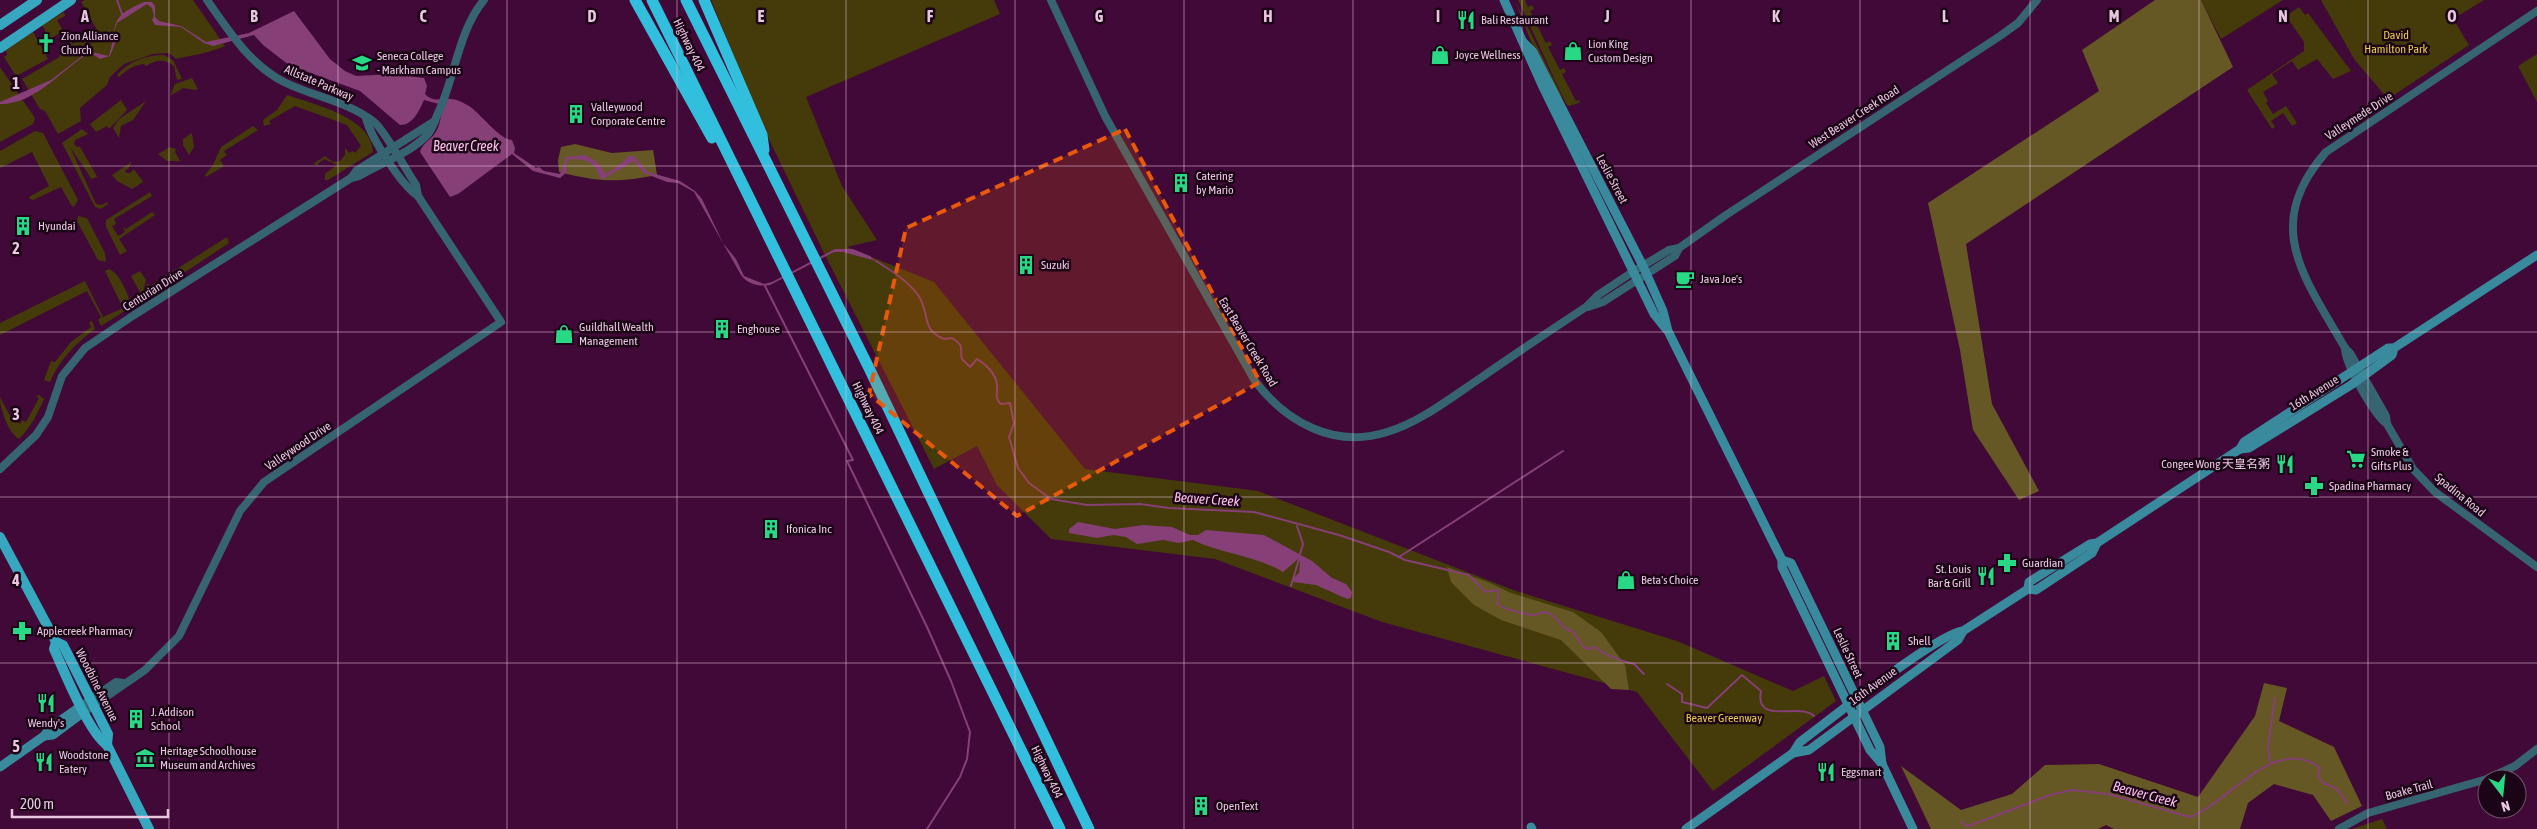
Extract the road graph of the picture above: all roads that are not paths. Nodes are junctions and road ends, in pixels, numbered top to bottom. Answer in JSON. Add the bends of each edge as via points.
{"nodes":[{"id":1,"x":37,"y":0,"type":"edge"},
{"id":2,"x":70,"y":0,"type":"edge"},
{"id":3,"x":207,"y":0,"type":"edge"},
{"id":4,"x":484,"y":0,"type":"edge"},
{"id":5,"x":635,"y":0,"type":"edge"},
{"id":6,"x":652,"y":0,"type":"edge"},
{"id":7,"x":686,"y":0,"type":"edge"},
{"id":8,"x":704,"y":0,"type":"edge"},
{"id":9,"x":1051,"y":0,"type":"edge"},
{"id":10,"x":1504,"y":0,"type":"edge"},
{"id":11,"x":2038,"y":0,"type":"edge"},
{"id":12,"x":2537,"y":11,"type":"edge"},
{"id":13,"x":0,"y":25,"type":"edge"},
{"id":14,"x":1524,"y":43,"type":"junction"},
{"id":15,"x":0,"y":48,"type":"edge"},
{"id":16,"x":390,"y":154,"type":"junction"},
{"id":17,"x":765,"y":159,"type":"junction"},
{"id":18,"x":756,"y":210,"type":"junction"},
{"id":19,"x":2537,"y":255,"type":"edge"},
{"id":20,"x":1644,"y":270,"type":"junction"},
{"id":21,"x":1636,"y":276,"type":"junction"},
{"id":22,"x":501,"y":322,"type":"joint"},
{"id":23,"x":1668,"y":331,"type":"junction"},
{"id":24,"x":2394,"y":348,"type":"junction"},
{"id":25,"x":2355,"y":368,"type":"junction"},
{"id":26,"x":2360,"y":378,"type":"junction"},
{"id":27,"x":2240,"y":449,"type":"junction"},
{"id":28,"x":9,"y":459,"type":"junction"},
{"id":29,"x":0,"y":461,"type":"edge"},
{"id":30,"x":0,"y":469,"type":"edge"},
{"id":31,"x":0,"y":536,"type":"edge"},
{"id":32,"x":1782,"y":560,"type":"junction"},
{"id":33,"x":2537,"y":567,"type":"edge"},
{"id":34,"x":1963,"y":631,"type":"junction"},
{"id":35,"x":56,"y":642,"type":"junction"},
{"id":36,"x":1856,"y":700,"type":"junction"},
{"id":37,"x":92,"y":702,"type":"junction"},
{"id":38,"x":1848,"y":706,"type":"junction"},
{"id":39,"x":83,"y":709,"type":"junction"},
{"id":40,"x":1857,"y":713,"type":"junction"},
{"id":41,"x":106,"y":745,"type":"junction"},
{"id":42,"x":2537,"y":749,"type":"edge"},
{"id":43,"x":1054,"y":753,"type":"junction"},
{"id":44,"x":1793,"y":753,"type":"junction"},
{"id":45,"x":0,"y":767,"type":"edge"},
{"id":46,"x":2509,"y":769,"type":"edge"},
{"id":47,"x":2477,"y":782,"type":"edge"},
{"id":48,"x":1689,"y":827,"type":"edge"},
{"id":49,"x":149,"y":829,"type":"edge"},
{"id":50,"x":1060,"y":829,"type":"edge"},
{"id":51,"x":1089,"y":829,"type":"edge"},
{"id":52,"x":1098,"y":829,"type":"edge"},
{"id":53,"x":1680,"y":829,"type":"edge"},
{"id":54,"x":1913,"y":829,"type":"edge"},
{"id":55,"x":2339,"y":829,"type":"edge"}],
"edges":[{"from":1,"to":13,"type":"main road"},
{"from":2,"to":15,"type":"main road"},
{"from":3,"to":16,"type":"street","name":"Allstate Parkway","via":[[249,57],[286,83],[348,105],[366,118],[368,128]]},
{"from":4,"to":16,"type":"street","name":"Centurian Drive","via":[[476,9],[452,71],[447,95],[428,133]]},
{"from":5,"to":18,"type":"highway","via":[[685,92]]},
{"from":6,"to":18,"type":"highway","name":"Highway 404"},
{"from":7,"to":17,"type":"highway","name":"Highway 404"},
{"from":8,"to":17,"type":"highway","via":[[762,135]]},
{"from":9,"to":21,"type":"street","name":"East Beaver Creek Road","via":[[1105,116],[1255,381],[1276,406],[1296,421],[1342,436],[1373,435],[1393,430],[1460,391],[1586,307],[1603,302]]},
{"from":10,"to":14,"type":"main road","name":"Leslie Street"},
{"from":11,"to":20,"type":"street","name":"West Beaver Creek Road","via":[[2018,23],[2000,36],[1679,248],[1669,250]]},
{"from":12,"to":25,"type":"street","name":"Valleymede Drive","via":[[2332,146],[2306,177],[2293,213],[2296,256],[2345,348],[2345,355]]},
{"from":14,"to":20,"type":"main road","name":"Leslie Street","via":[[1533,52]]},
{"from":14,"to":21,"type":"main road","name":"Leslie Street"},
{"from":16,"to":22,"type":"street","name":"Allstate Parkway","via":[[410,190],[418,196]]},
{"from":16,"to":28,"type":"street","name":"Centurian Drive","via":[[356,171],[351,178],[86,348],[62,376],[44,424],[29,443]]},
{"from":17,"to":43,"type":"highway","name":"Highway 404"},
{"from":18,"to":50,"type":"highway","name":"Highway 404"},
{"from":19,"to":24,"type":"main road","name":"16th Avenue"},
{"from":20,"to":21,"type":"street","name":"East Beaver Creek Road"},
{"from":20,"to":23,"type":"main road","name":"Leslie Street","via":[[1663,311]]},
{"from":21,"to":23,"type":"main road","name":"Leslie Street","via":[[1654,314]]},
{"from":22,"to":37,"type":"street","name":"Valleywood Drive","via":[[264,482],[240,511],[179,636],[152,664],[123,683],[120,689]]},
{"from":23,"to":32,"type":"main road","name":"Leslie Street"},
{"from":24,"to":25,"type":"main road","name":"16th Avenue","via":[[2388,348]]},
{"from":24,"to":26,"type":"main road","name":"16th Avenue","via":[[2392,356]]},
{"from":25,"to":26,"type":"street","name":"Spadina Road"},
{"from":25,"to":27,"type":"main road","name":"16th Avenue","via":[[2244,442]]},
{"from":26,"to":27,"type":"main road","name":"16th Avenue","via":[[2249,448]]},
{"from":26,"to":33,"type":"street","name":"Spadina Road","via":[[2380,419],[2413,469],[2456,509]]},
{"from":27,"to":34,"type":"main road","name":"16th Avenue","via":[[2096,543],[2092,552],[2035,590],[2028,589]]},
{"from":28,"to":29,"type":"street","name":"Centurian Drive"},
{"from":28,"to":30,"type":"street","name":"Centurian Drive"},
{"from":31,"to":35,"type":"main road","name":"Woodbine Avenue"},
{"from":32,"to":36,"type":"main road","name":"Leslie Street","via":[[1790,563]]},
{"from":32,"to":38,"type":"main road","name":"Leslie Street","via":[[1782,567]]},
{"from":34,"to":36,"type":"main road","name":"16th Avenue","via":[[1954,632]]},
{"from":34,"to":40,"type":"main road","name":"16th Avenue","via":[[1958,640]]},
{"from":35,"to":37,"type":"main road","name":"Woodbine Avenue","via":[[63,645]]},
{"from":35,"to":39,"type":"main road","name":"Woodbine Avenue","via":[[54,650]]},
{"from":36,"to":38,"type":"main road","name":"16th Avenue"},
{"from":36,"to":40,"type":"main road","name":"Leslie Street"},
{"from":37,"to":39,"type":"street","name":"Valleywood Drive"},
{"from":37,"to":41,"type":"main road","name":"Woodbine Avenue","via":[[108,734]]},
{"from":38,"to":40,"type":"main road","name":"Leslie Street"},
{"from":38,"to":44,"type":"main road","name":"16th Avenue","via":[[1800,742]]},
{"from":39,"to":41,"type":"main road","name":"Woodbine Avenue","via":[[99,740]]},
{"from":39,"to":45,"type":"main road","via":[[50,728],[44,736]]},
{"from":40,"to":44,"type":"main road","name":"16th Avenue","via":[[1809,750]]},
{"from":40,"to":54,"type":"main road","name":"Leslie Street","via":[[1870,750],[1882,764]]},
{"from":41,"to":49,"type":"main road","name":"Woodbine Avenue"},
{"from":42,"to":46,"type":"street","name":"Boake Trail"},
{"from":43,"to":51,"type":"highway","name":"Highway 404"},
{"from":43,"to":52,"type":"highway"},
{"from":44,"to":48,"type":"main road","name":"16th Avenue"},
{"from":47,"to":55,"type":"street","name":"Boake Trail","via":[[2368,813]]},
{"from":48,"to":53,"type":"main road","name":"16th Avenue"}]}
